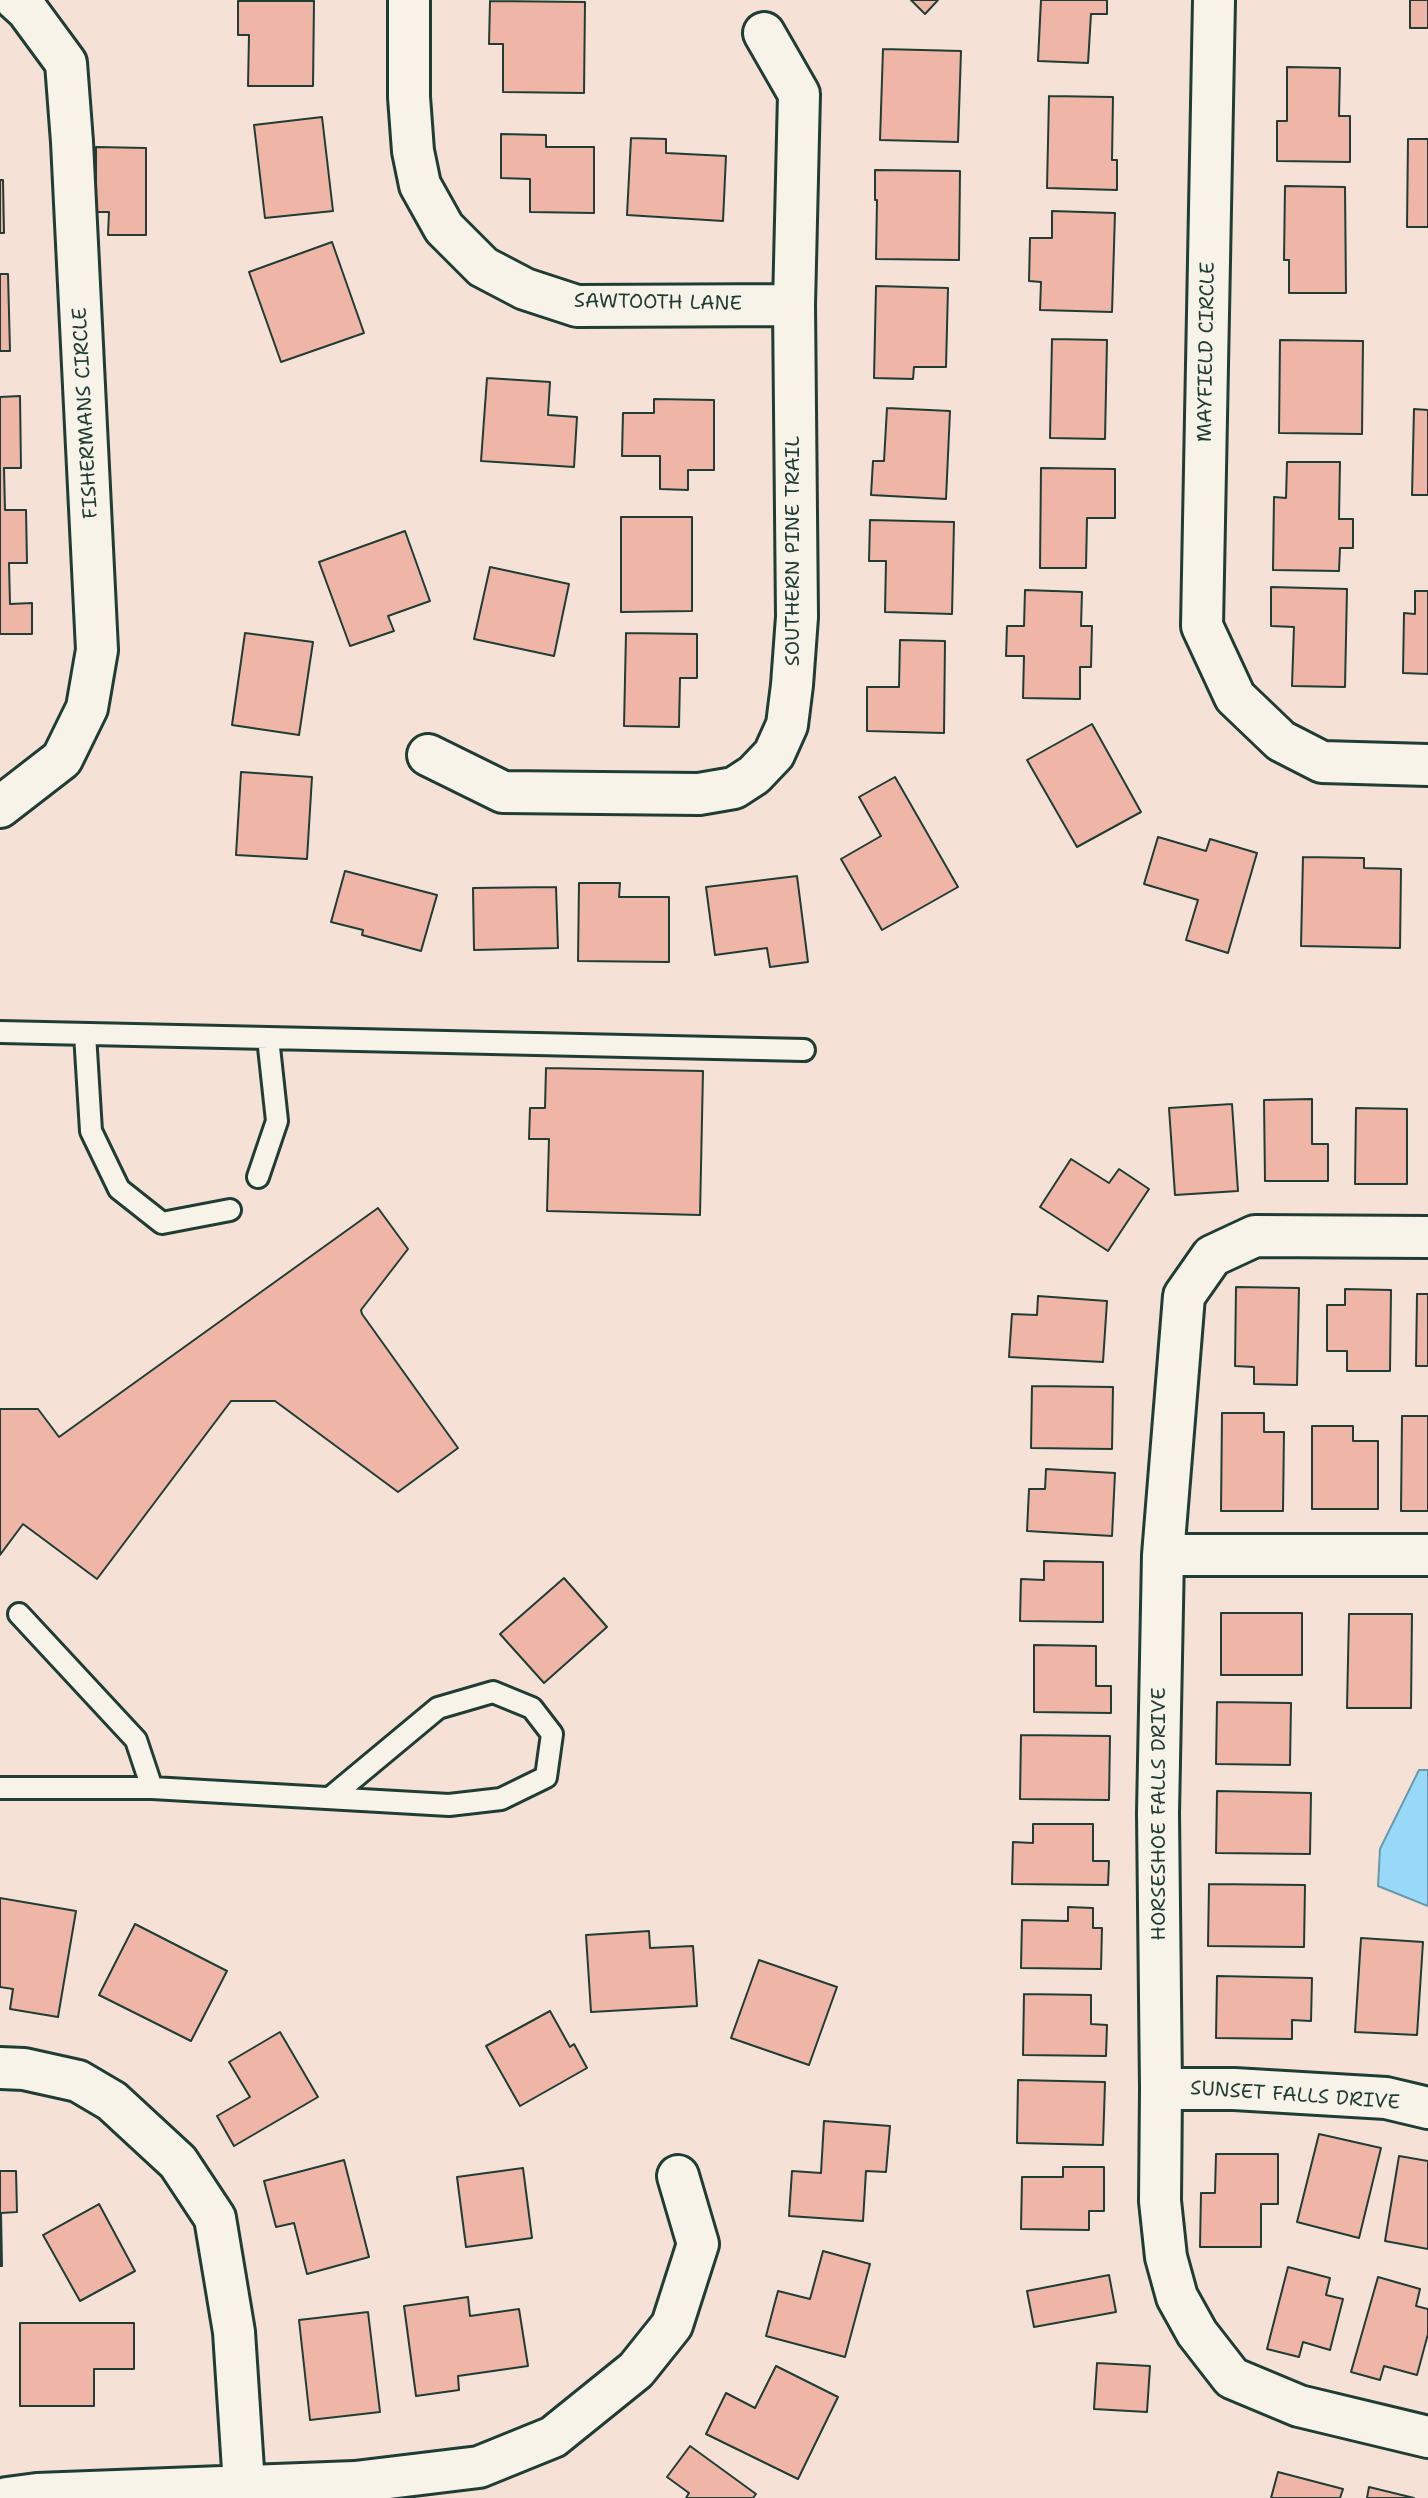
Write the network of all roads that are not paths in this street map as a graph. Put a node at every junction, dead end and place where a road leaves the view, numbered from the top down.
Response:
1 (16, 0) edge
2 (409, 0) edge
3 (1214, 0) edge
4 (764, 33) dead end
5 (794, 305) junction
6 (428, 755) dead end
7 (1428, 765) edge
8 (0, 807) edge
9 (0, 1032) edge
10 (85, 1034) junction
11 (268, 1038) junction
12 (804, 1050) dead end
13 (258, 1177) dead end
14 (230, 1210) dead end
15 (1428, 1237) edge
16 (1163, 1555) junction
17 (1428, 1555) edge
18 (19, 1614) dead end
19 (0, 1788) edge
20 (152, 1788) junction
21 (331, 1797) junction
22 (0, 2068) edge
23 (1161, 2089) junction
24 (1428, 2108) edge
25 (678, 2176) dead end
26 (1428, 2437) edge
27 (244, 2485) junction
28 (27, 2497) edge

1 - 8 street, FISHERMANS CIRCLE
2 - 5 street, SAWTOOTH LANE
3 - 7 street, MAYFIELD CIRCLE
4 - 5 street, SOUTHERN PINE TRAIL
5 - 6 street, SOUTHERN PINE TRAIL
9 - 10 lane
10 - 11 lane
10 - 14 lane
11 - 12 lane
11 - 13 lane
15 - 16 street, HORSESHOE FALLS DRIVE
16 - 17 street
16 - 23 street, HORSESHOE FALLS DRIVE
18 - 20 lane
19 - 20 lane
20 - 21 lane
21 - 21 lane
22 - 27 street
23 - 24 street, SUNSET FALLS DRIVE
23 - 26 street, HORSESHOE FALLS DRIVE
25 - 27 street
27 - 28 street

